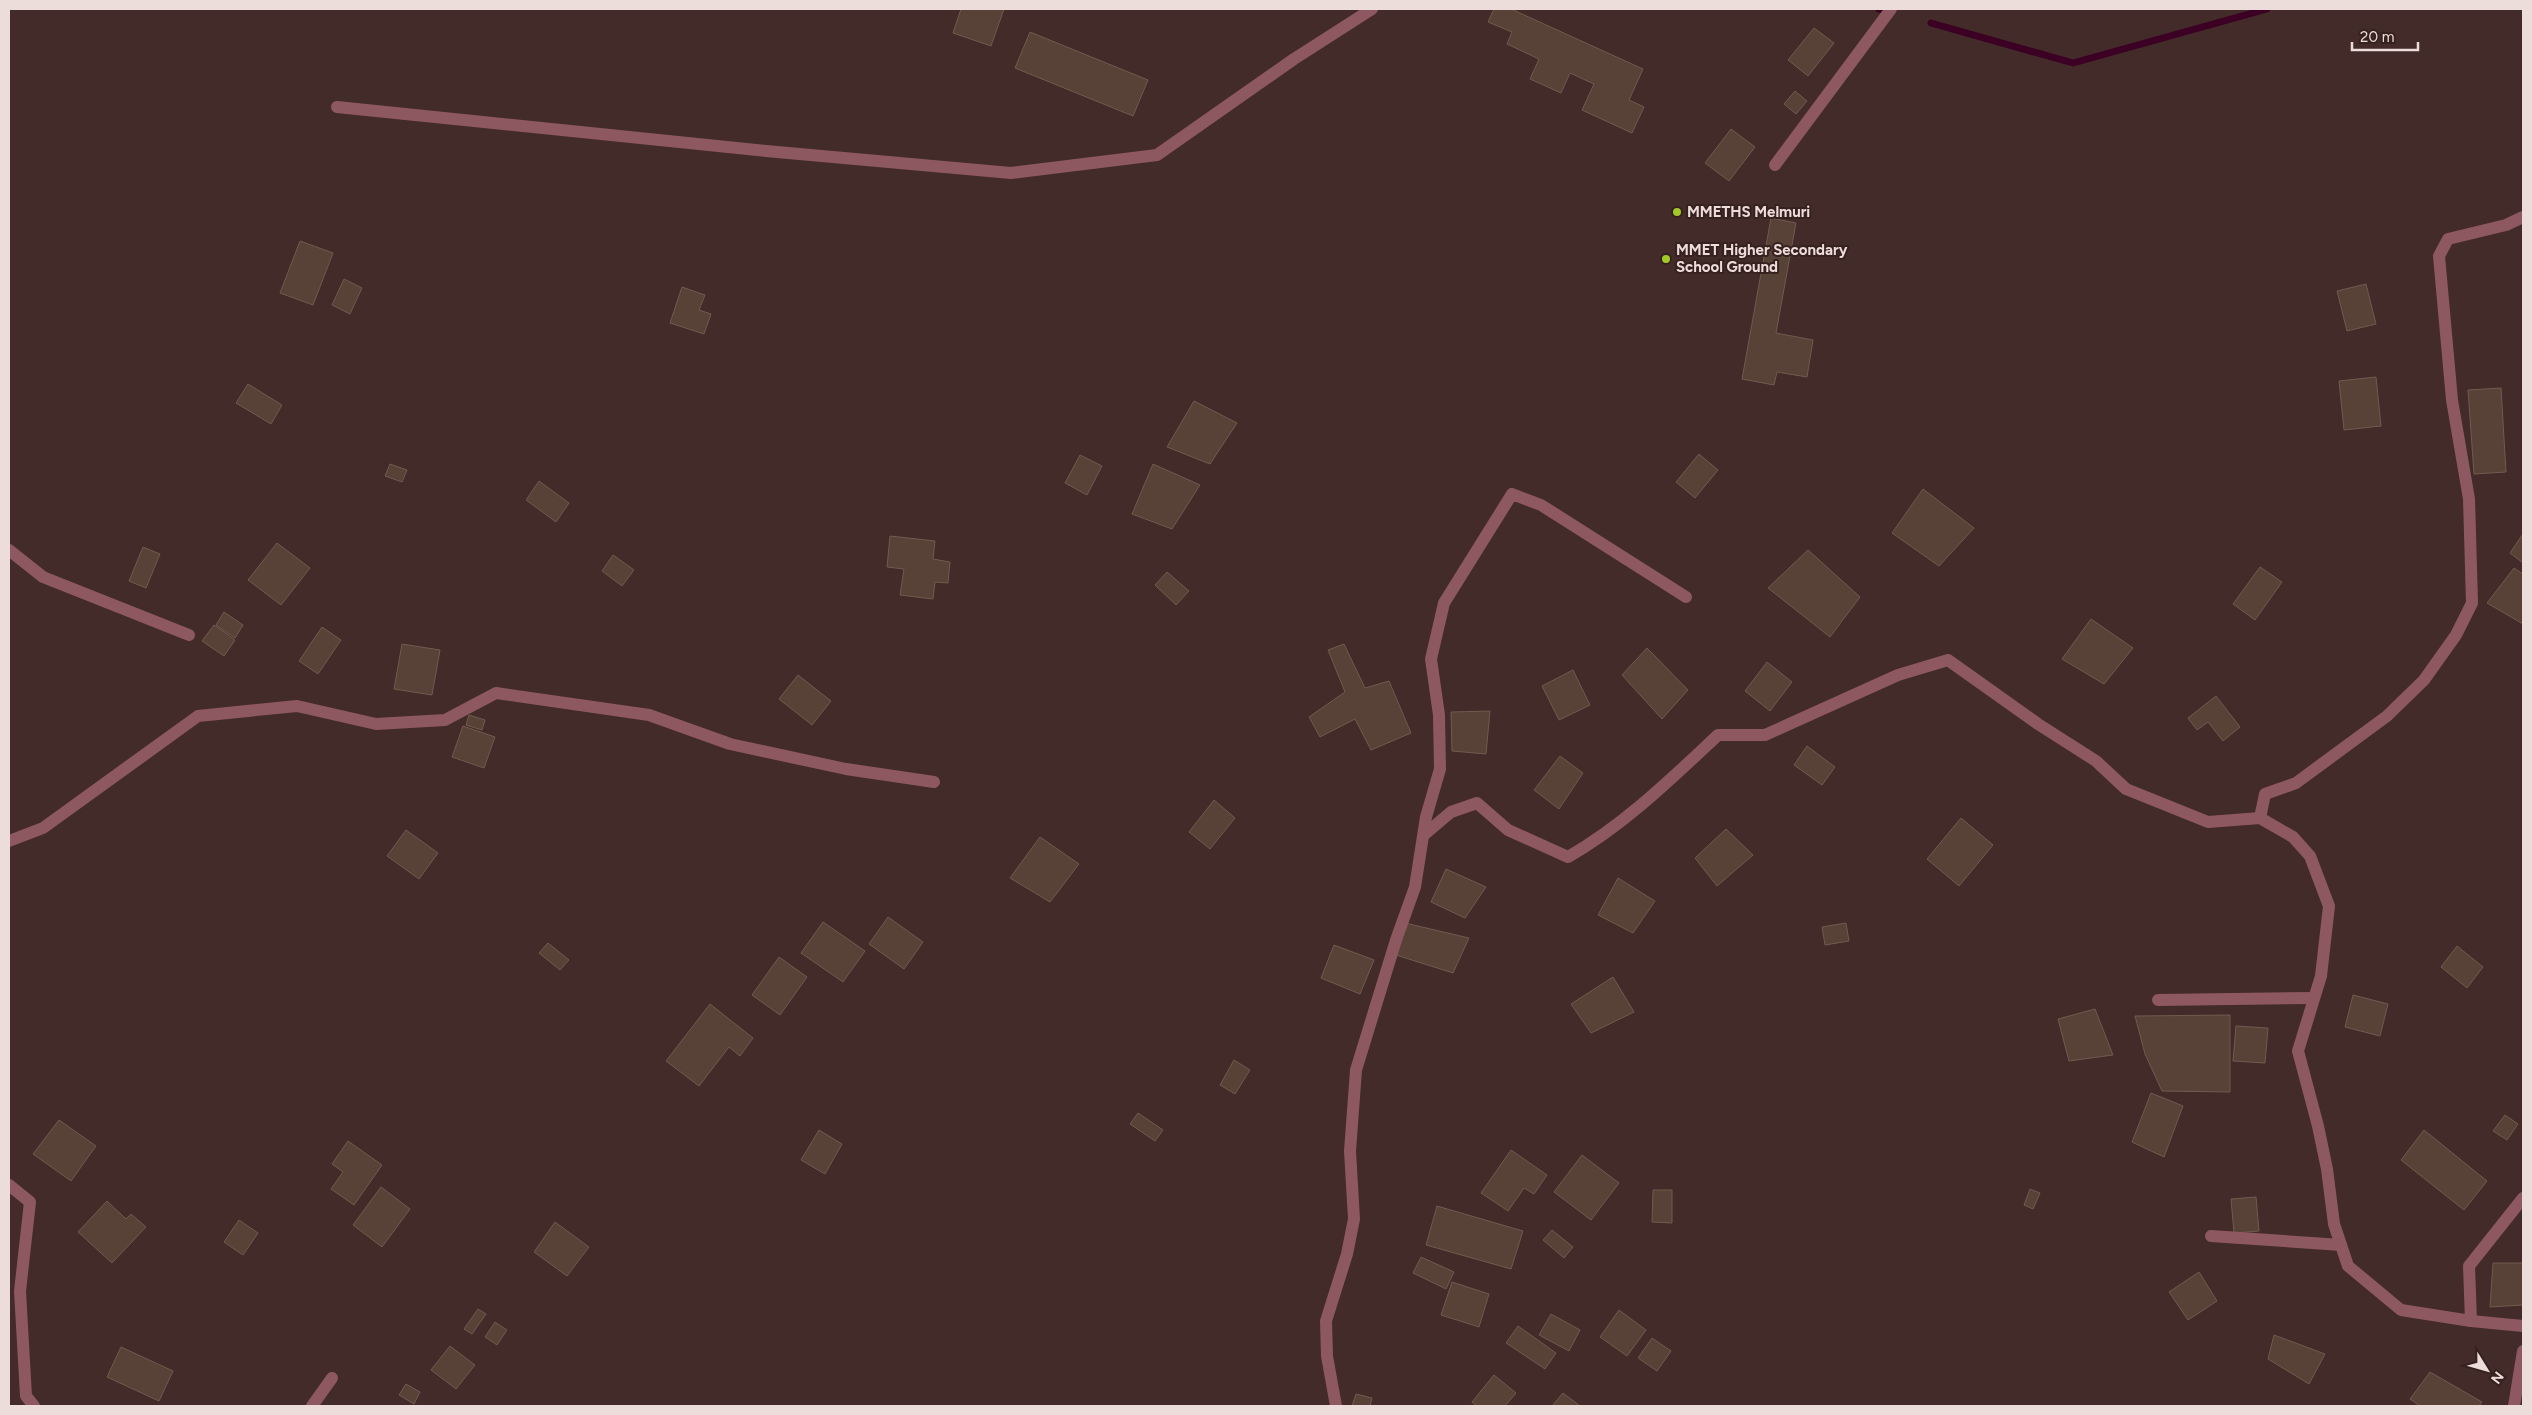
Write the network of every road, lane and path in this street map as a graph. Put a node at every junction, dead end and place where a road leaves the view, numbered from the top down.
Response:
1 (1372, 9) edge
2 (1891, 9) edge
3 (337, 107) dead end
4 (1775, 166) dead end
5 (2523, 217) edge
6 (9, 550) edge
7 (1686, 596) dead end
8 (189, 635) dead end
9 (934, 782) dead end
10 (2260, 818) junction
11 (1425, 834) junction
12 (9, 841) edge
13 (2314, 998) junction
14 (2158, 1000) dead end
15 (9, 1185) edge
16 (2523, 1198) edge
17 (2211, 1236) dead end
18 (2341, 1245) junction
19 (2471, 1321) junction
20 (2523, 1326) edge
21 (2523, 1350) edge
22 (332, 1378) dead end
23 (34, 1406) edge
24 (312, 1406) edge
25 (1336, 1406) edge
26 (2514, 1406) edge

1 - 3 street
2 - 4 street
5 - 10 street
6 - 8 street
7 - 11 street
9 - 12 street
10 - 11 street
10 - 13 street
11 - 25 street
13 - 14 street
13 - 18 street
15 - 23 street
16 - 19 street
17 - 18 street
18 - 19 street
19 - 20 street
21 - 26 street
22 - 24 street

